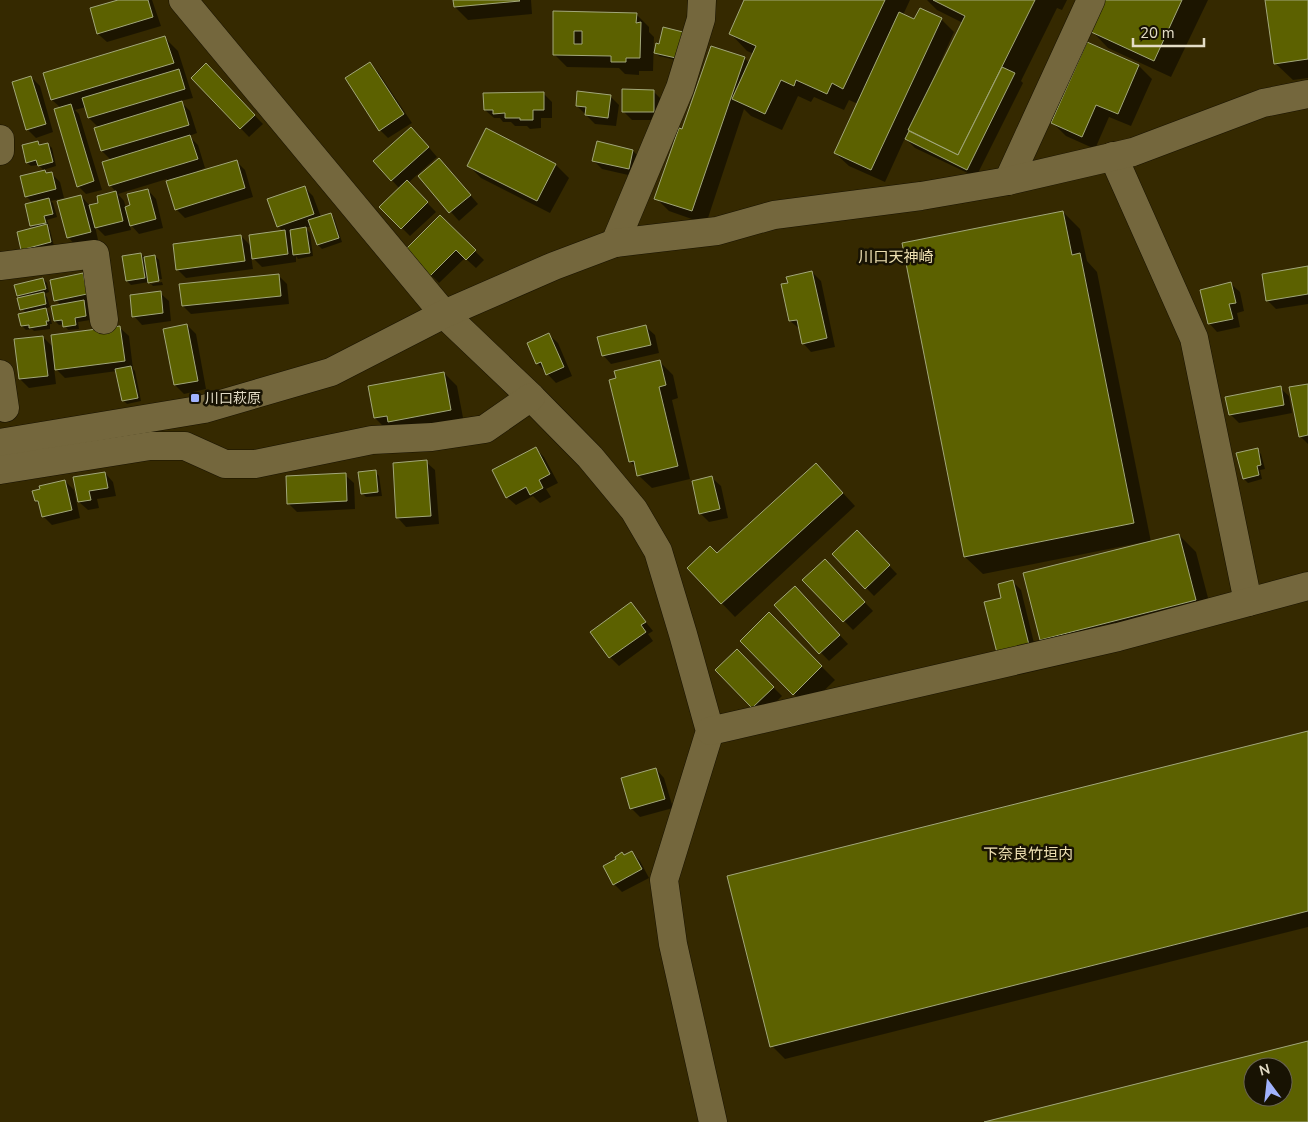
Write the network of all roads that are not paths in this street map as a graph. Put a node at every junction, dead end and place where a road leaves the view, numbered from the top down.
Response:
1 (183, 0) edge
2 (702, 0) edge
3 (1091, 0) edge
4 (1308, 94) edge
5 (0, 139) edge
6 (0, 151) edge
7 (1113, 156) junction
8 (1008, 181) junction
9 (615, 243) junction
10 (0, 266) edge
11 (444, 314) junction
12 (104, 320) dead end
13 (0, 374) edge
14 (532, 397) junction
15 (5, 408) dead end
16 (0, 443) edge
17 (0, 470) edge
18 (1308, 586) edge
19 (1248, 602) junction
20 (710, 731) junction
21 (713, 1122) edge

1 - 11 street
2 - 9 street
3 - 8 street
4 - 7 street
5 - 6 street
7 - 8 street
7 - 19 street
8 - 9 street
9 - 11 street
10 - 12 street
11 - 14 street
11 - 16 street
13 - 15 street
14 - 17 street
14 - 20 street
18 - 19 street
19 - 20 street
20 - 21 street

